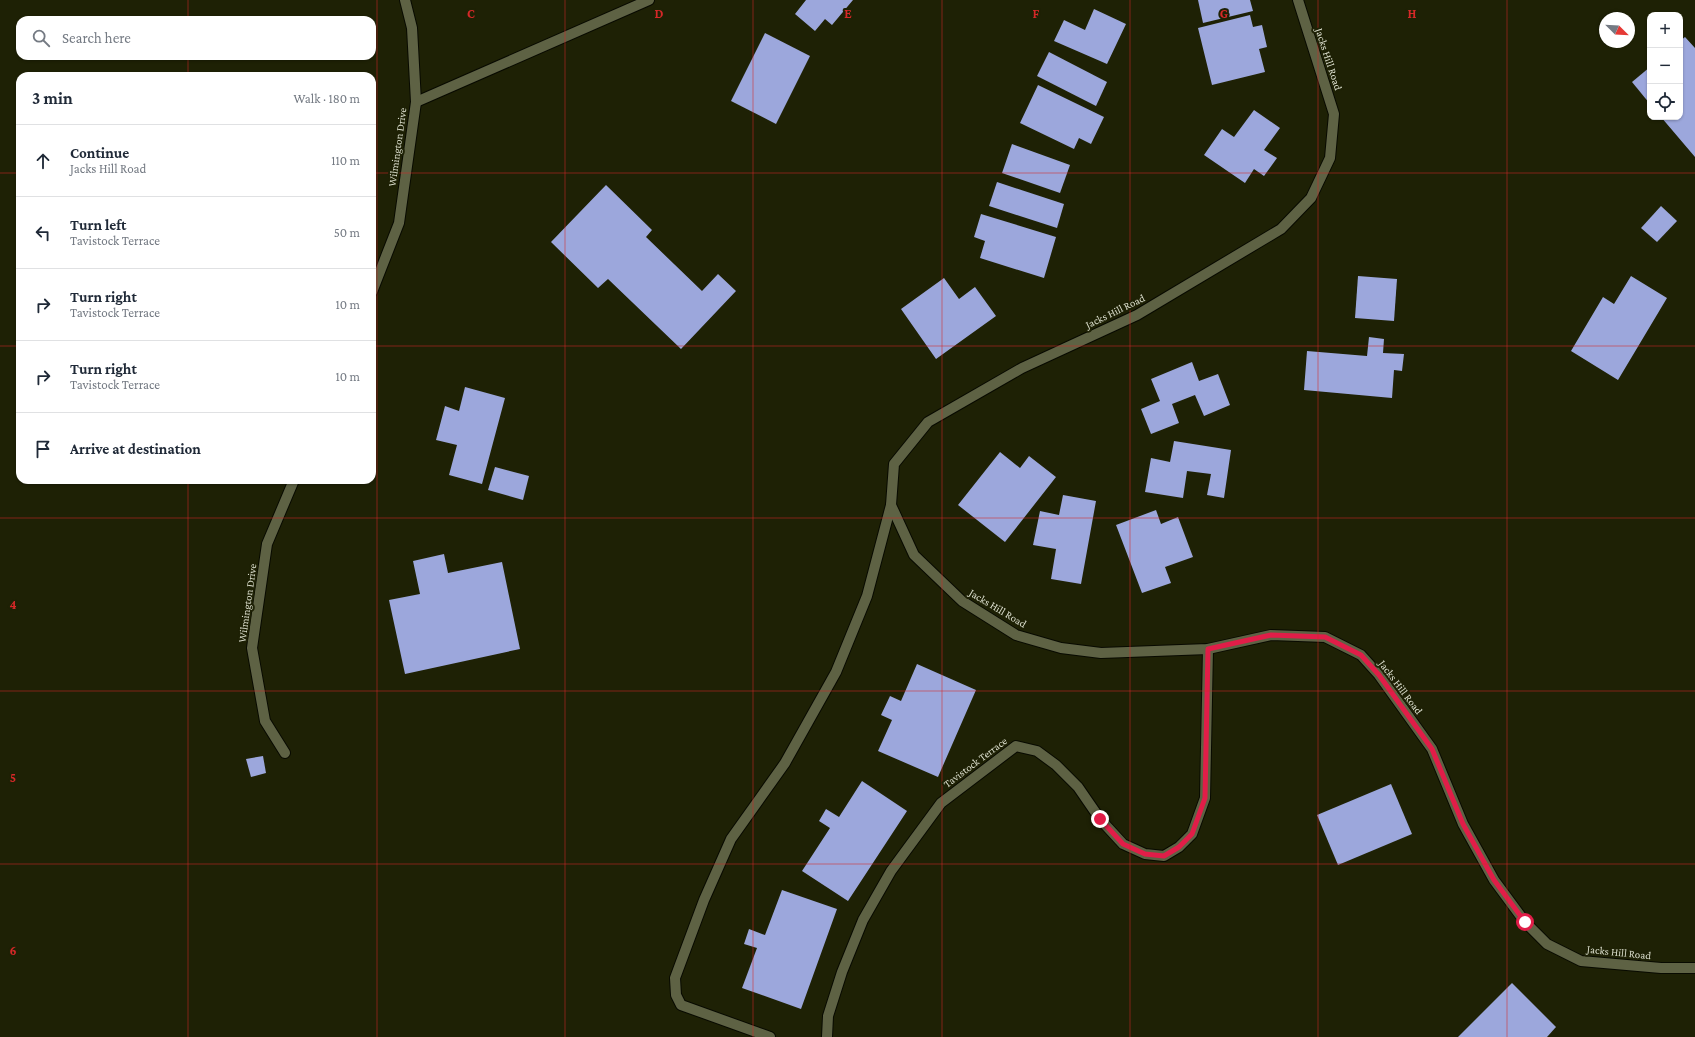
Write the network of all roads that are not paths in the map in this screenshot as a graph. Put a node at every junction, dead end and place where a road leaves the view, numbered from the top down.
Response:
1 (405, 0) edge
2 (649, 0) edge
3 (1298, 0) edge
4 (416, 102) junction
5 (376, 282) edge
6 (292, 484) edge
7 (891, 505) junction
8 (1208, 649) junction
9 (285, 753) dead end
10 (1695, 968) edge
11 (770, 1037) edge
12 (826, 1037) edge

1 - 4 street, Wilmington Drive
2 - 4 street
3 - 7 street, Jacks Hill Road
4 - 5 street, Wilmington Drive
6 - 9 street, Wilmington Drive
7 - 8 street, Jacks Hill Road
7 - 11 street
8 - 10 street, Jacks Hill Road
8 - 12 street, Tavistock Terrace

